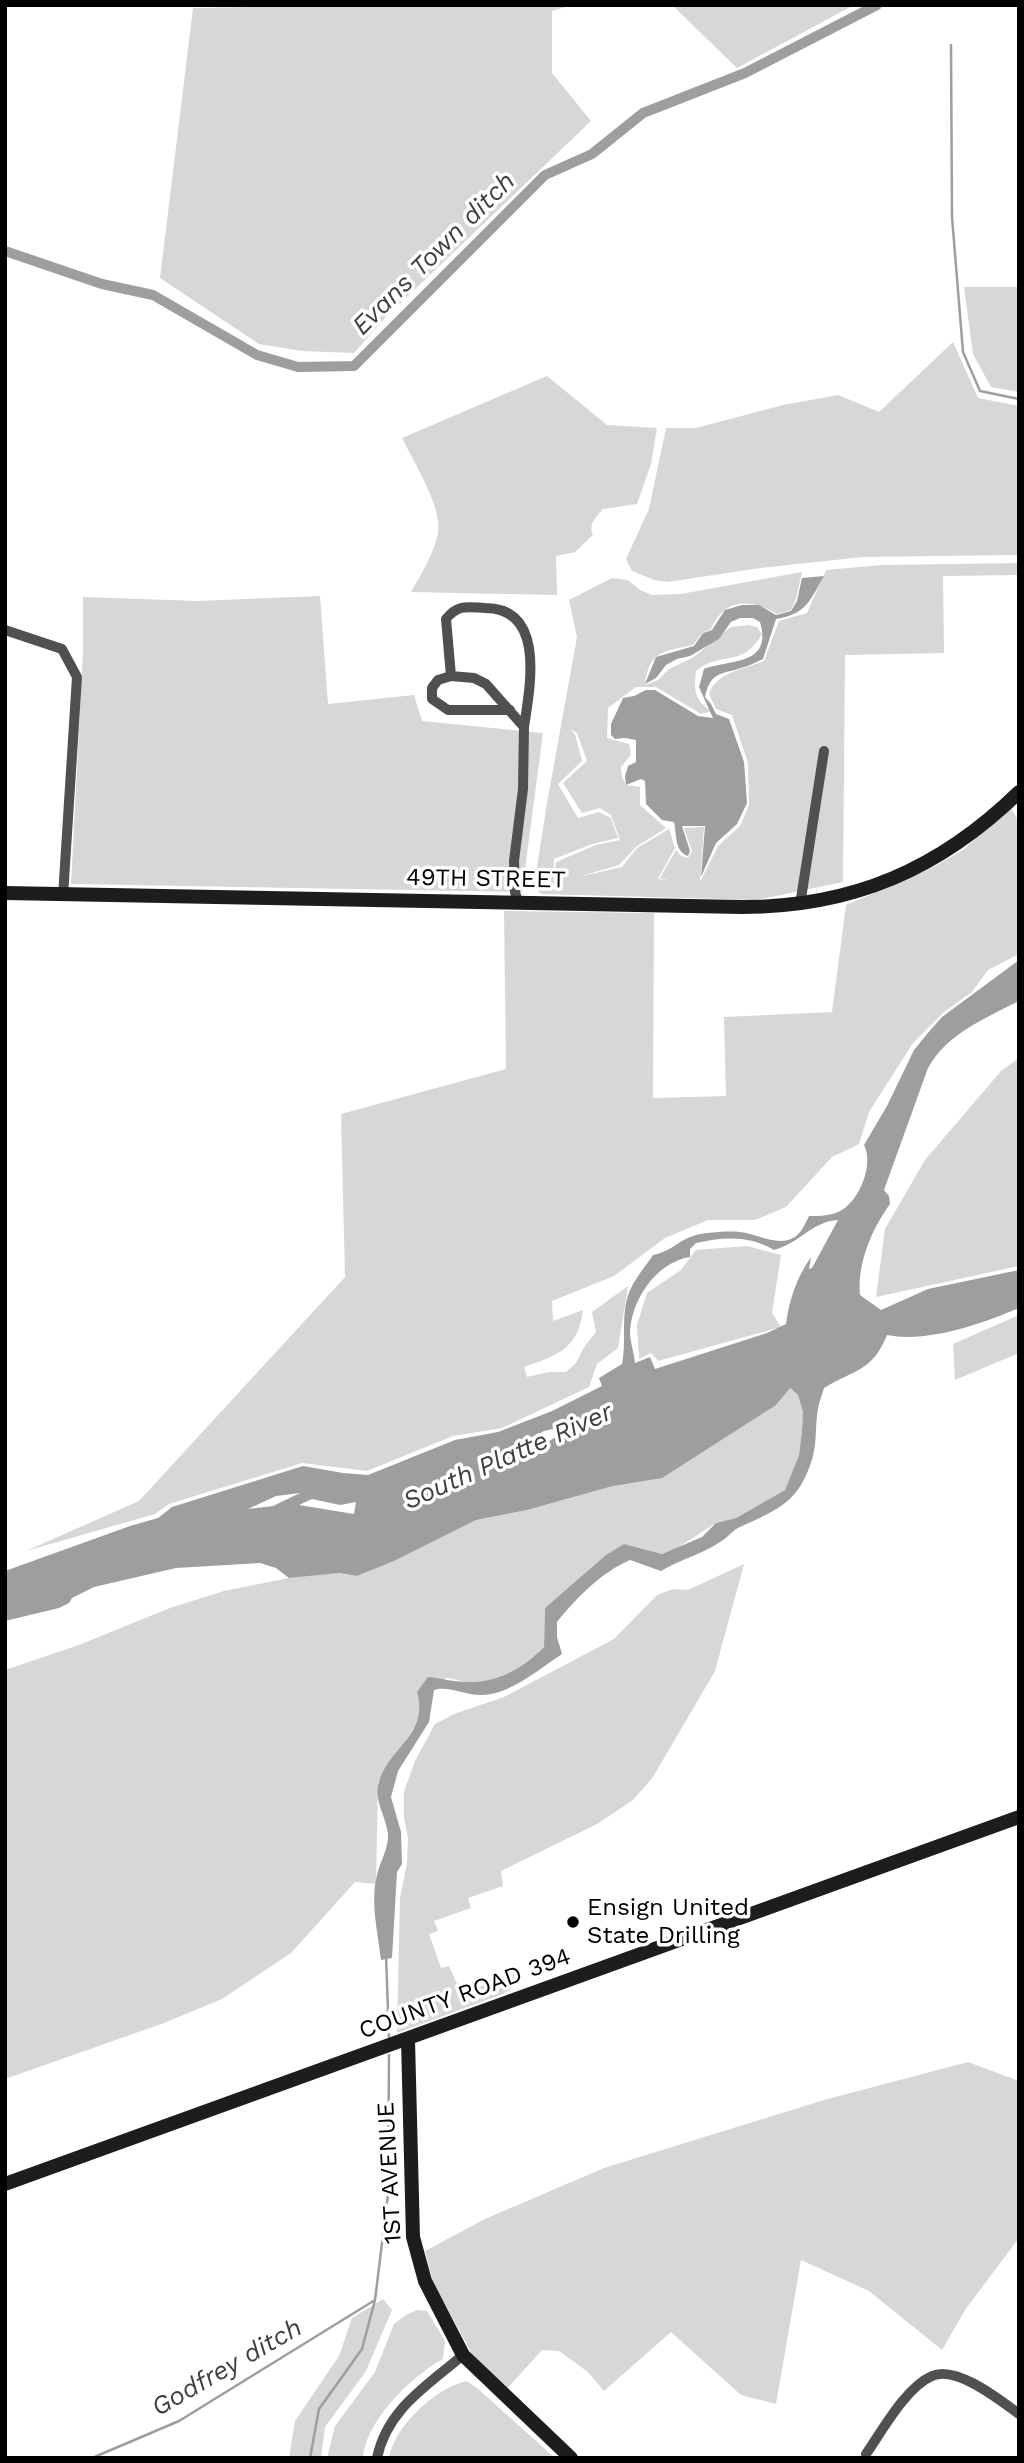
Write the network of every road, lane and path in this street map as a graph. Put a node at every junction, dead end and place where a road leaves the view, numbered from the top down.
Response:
1 (5, 630) edge
2 (451, 676) junction
3 (510, 710) junction
4 (524, 727) junction
5 (824, 751) dead end
6 (1019, 792) edge
7 (5, 893) edge
8 (63, 896) junction
9 (518, 902) junction
10 (800, 905) junction
11 (1019, 1817) edge
12 (408, 2040) junction
13 (5, 2184) edge
14 (463, 2355) junction
15 (1019, 2414) edge
16 (866, 2454) dead end
17 (376, 2458) edge
18 (571, 2458) edge

1 - 8 street
2 - 3 street
2 - 3 street
2 - 4 street
3 - 4 street
4 - 9 street
5 - 10 street
6 - 10 street, 49TH STREET
7 - 8 street, 49TH STREET
8 - 9 street, 49TH STREET
9 - 10 street, 49TH STREET
11 - 12 street, COUNTY ROAD 394
12 - 13 street, COUNTY ROAD 394
12 - 14 street, 1ST AVENUE
14 - 17 street
14 - 18 street, 1ST AVENUE
15 - 16 street

